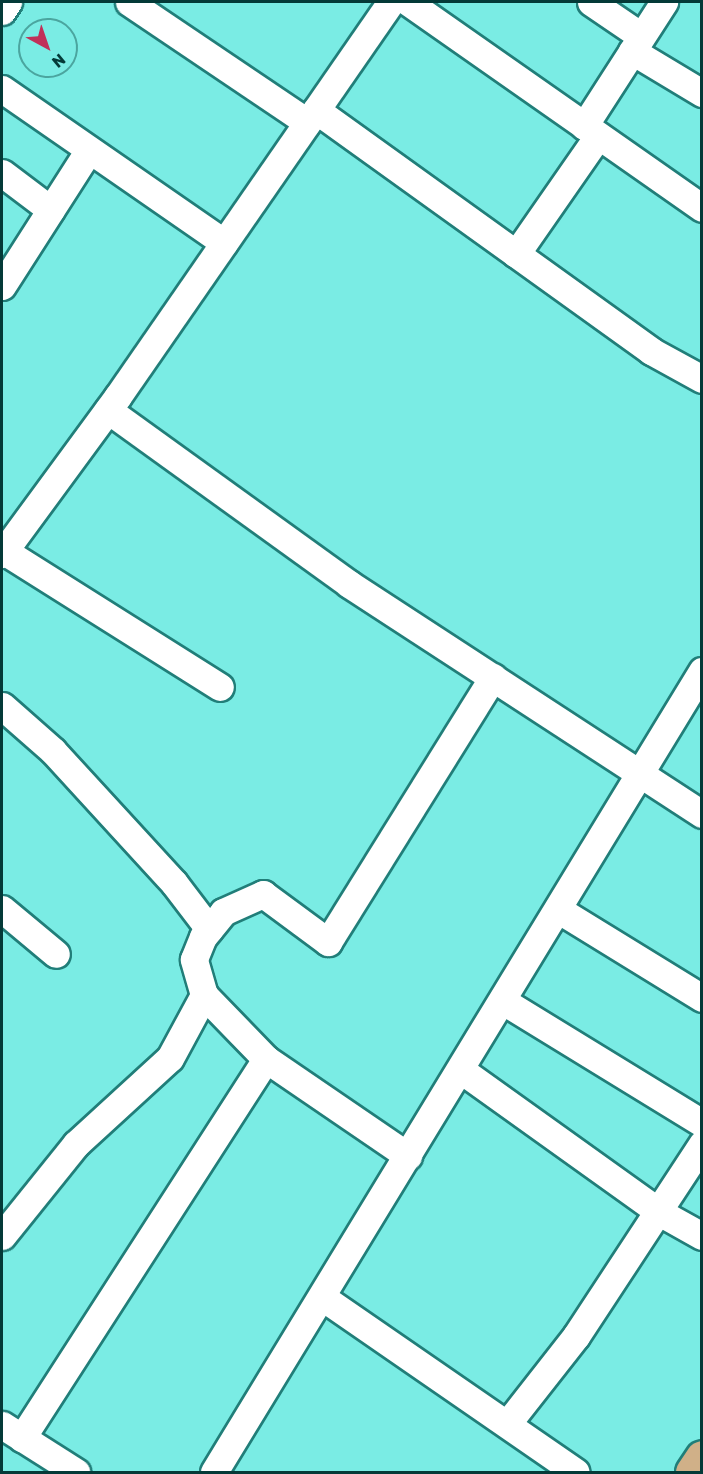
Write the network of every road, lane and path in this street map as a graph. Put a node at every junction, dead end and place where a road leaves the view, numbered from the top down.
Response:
1 (8, 2) edge
2 (129, 2) edge
3 (391, 2) edge
4 (408, 2) edge
5 (591, 2) edge
6 (664, 2) edge
7 (2, 11) edge
8 (637, 44) junction
9 (2, 89) edge
10 (702, 93) edge
11 (312, 116) junction
12 (591, 131) junction
13 (89, 150) junction
14 (2, 173) edge
15 (702, 208) edge
16 (51, 210) junction
17 (224, 243) junction
18 (516, 254) junction
19 (2, 286) edge
20 (702, 379) edge
21 (108, 410) junction
22 (3, 553) edge
23 (702, 671) edge
24 (493, 677) junction
25 (220, 687) dead end
26 (2, 706) edge
27 (642, 774) junction
28 (702, 814) edge
29 (2, 909) edge
30 (559, 910) junction
31 (209, 929) junction
32 (56, 954) dead end
33 (204, 995) junction
34 (702, 998) edge
35 (503, 1001) junction
36 (266, 1059) junction
37 (461, 1070) junction
38 (702, 1123) edge
39 (702, 1144) edge
40 (408, 1156) junction
41 (659, 1212) junction
42 (7, 1218) edge
43 (702, 1236) edge
44 (322, 1297) junction
45 (507, 1424) junction
46 (12, 1432) edge
47 (702, 1457) edge
48 (76, 1473) edge
49 (214, 1473) edge
50 (576, 1473) edge
51 (692, 1473) edge

1 - 7 street
2 - 11 street
3 - 11 street
4 - 12 street
5 - 8 street
6 - 8 street
8 - 10 street
8 - 12 street
9 - 13 street
11 - 17 street
11 - 18 street
12 - 15 street
12 - 18 street
13 - 16 street
13 - 17 street
14 - 16 street
16 - 19 street
17 - 21 street
18 - 20 street
21 - 22 street
21 - 24 street
22 - 25 street
23 - 27 street
24 - 27 street
24 - 31 street
26 - 31 street
27 - 28 street
27 - 30 street
29 - 32 street
30 - 34 street
30 - 35 street
31 - 33 street
33 - 36 street
33 - 42 street
35 - 37 street
35 - 38 street
36 - 40 street
36 - 46 street
37 - 40 street
37 - 41 street
39 - 41 street
40 - 44 street
41 - 43 street
41 - 45 street
44 - 45 street
44 - 49 street
45 - 50 street
46 - 48 street
47 - 51 main road

